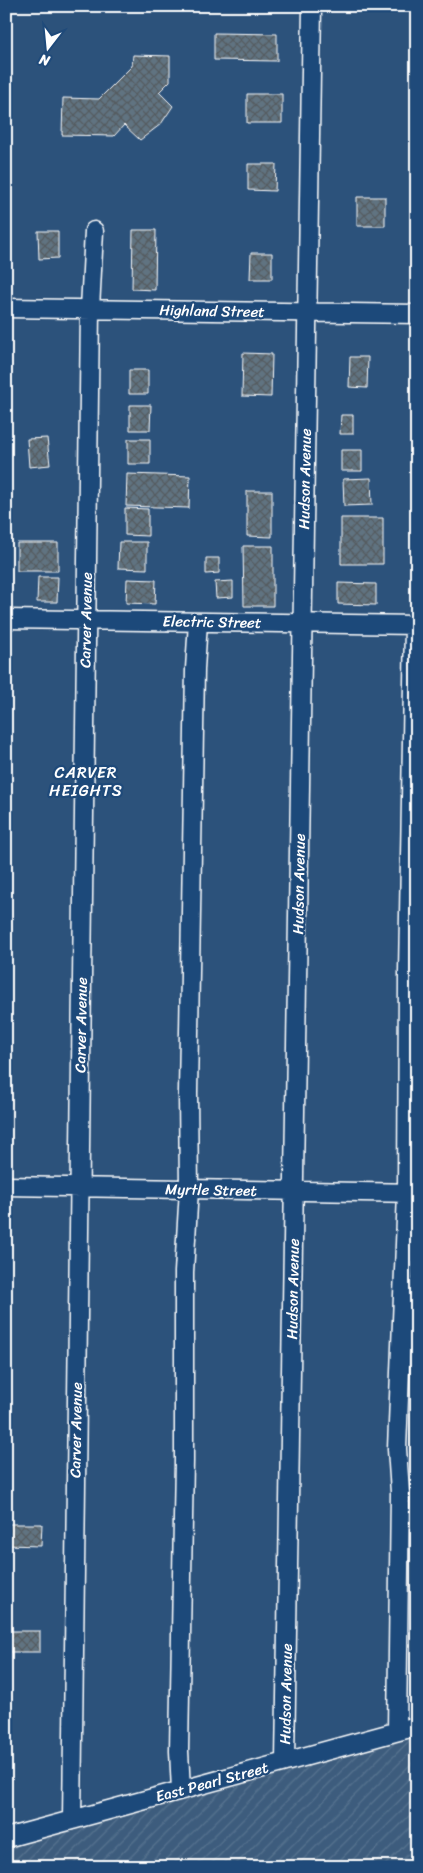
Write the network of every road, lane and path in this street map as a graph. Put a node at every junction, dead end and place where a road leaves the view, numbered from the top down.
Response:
1 (312, 6) edge
2 (94, 231) dead end
3 (6, 308) edge
4 (90, 309) junction
5 (308, 312) junction
6 (417, 314) edge
7 (6, 619) edge
8 (86, 620) junction
9 (198, 622) junction
10 (303, 623) junction
11 (415, 625) edge
12 (6, 1186) edge
13 (79, 1187) junction
14 (188, 1189) junction
15 (294, 1191) junction
16 (412, 1193) edge
17 (417, 1726) edge
18 (397, 1731) junction
19 (285, 1762) junction
20 (181, 1790) junction
21 (72, 1820) junction
22 (6, 1838) edge

1 - 5 street, Hudson Avenue
2 - 4 street, Carver Avenue
3 - 4 street, Highland Street
4 - 5 street, Highland Street
4 - 8 street, Carver Avenue
5 - 6 street, Highland Street
5 - 10 street, Hudson Avenue
7 - 8 street, Electric Street
8 - 9 street, Electric Street
8 - 13 street, Carver Avenue
9 - 10 street, Electric Street
9 - 14 street
10 - 11 street, Electric Street
10 - 15 street, Hudson Avenue
11 - 16 street
12 - 13 street, Myrtle Street
13 - 14 street, Myrtle Street
13 - 21 street, Carver Avenue
14 - 15 street, Myrtle Street
14 - 20 street
15 - 16 street, Myrtle Street
15 - 19 street, Hudson Avenue
16 - 18 street
17 - 18 street, East Pearl Street
18 - 19 street, East Pearl Street
19 - 20 street, East Pearl Street
20 - 21 street, East Pearl Street
21 - 22 street, East Pearl Street

